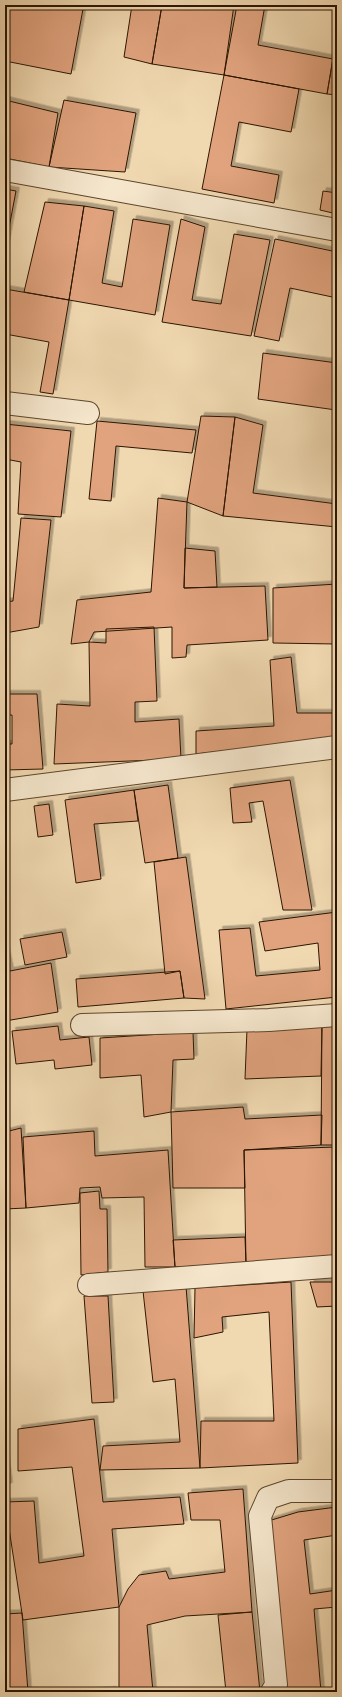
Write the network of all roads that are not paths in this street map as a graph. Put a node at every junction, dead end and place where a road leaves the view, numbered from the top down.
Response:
1 (5, 170) edge
2 (337, 230) edge
3 (5, 403) edge
4 (88, 413) dead end
5 (337, 747) edge
6 (5, 790) edge
7 (337, 1015) edge
8 (82, 1025) dead end
9 (337, 1266) edge
10 (89, 1285) dead end
11 (337, 1491) edge
12 (272, 1692) edge

1 - 2 street
3 - 4 street
5 - 6 street
7 - 8 street
9 - 10 street
11 - 12 street

